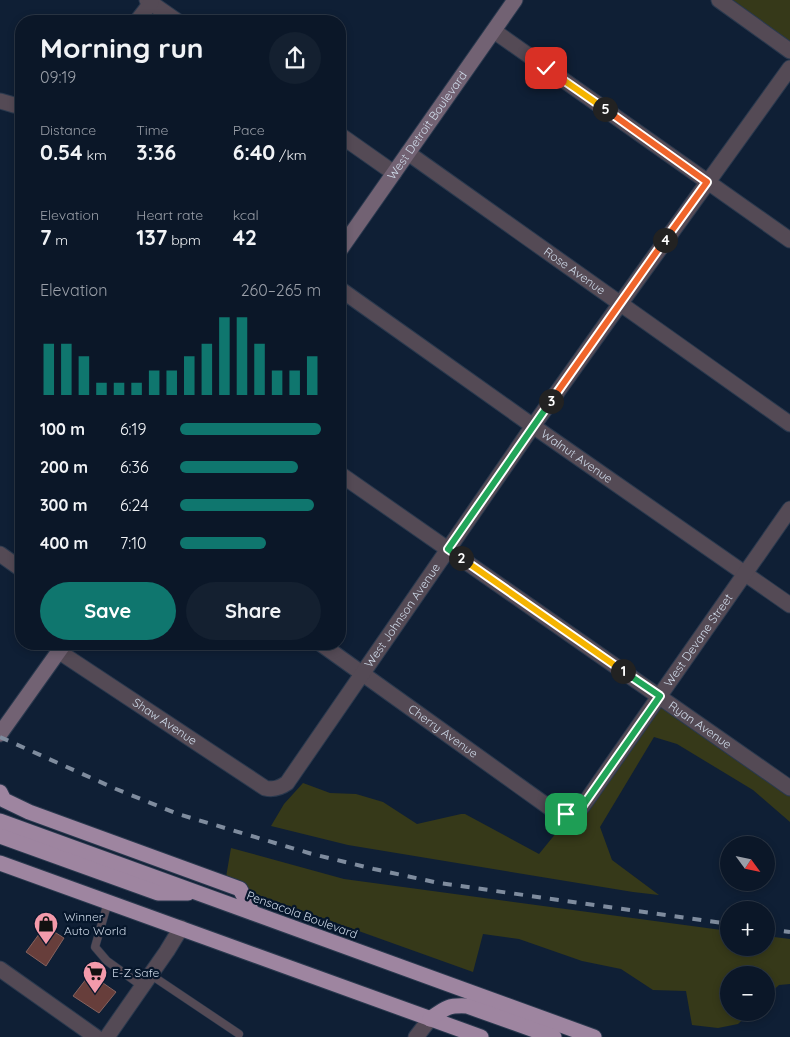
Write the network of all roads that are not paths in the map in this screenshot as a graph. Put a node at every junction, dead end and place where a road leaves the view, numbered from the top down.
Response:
1 (515, 0) edge
2 (719, 0) edge
3 (149, 1) edge
4 (141, 15) edge
5 (169, 15) edge
6 (494, 31) junction
7 (790, 51) edge
8 (790, 68) edge
9 (0, 101) edge
10 (15, 105) edge
11 (346, 139) edge
12 (408, 153) junction
13 (394, 173) junction
14 (707, 182) junction
15 (790, 240) edge
16 (346, 241) edge
17 (346, 293) edge
18 (620, 304) junction
19 (790, 424) edge
20 (533, 426) junction
21 (346, 478) edge
22 (790, 509) edge
23 (448, 549) junction
24 (0, 554) edge
25 (15, 565) edge
26 (745, 574) junction
27 (790, 606) edge
28 (60, 650) edge
29 (64, 650) edge
30 (329, 650) edge
31 (362, 673) junction
32 (660, 696) junction
33 (0, 734) edge
34 (790, 788) edge
35 (272, 790) joint
36 (0, 792) edge
37 (566, 814) joint
38 (0, 821) edge
39 (0, 836) edge
40 (0, 863) edge
41 (199, 893) junction
42 (108, 902) junction
43 (252, 912) junction
44 (181, 928) junction
45 (0, 969) edge
46 (147, 981) junction
47 (430, 1019) junction
48 (239, 1034) dead end
49 (96, 1037) edge
50 (107, 1037) edge
51 (416, 1037) edge
52 (480, 1037) edge
53 (554, 1037) edge
54 (594, 1037) edge

1 - 6 street, West Detroit Boulevard
2 - 7 street
3 - 4 street
3 - 5 street
6 - 12 street, West Detroit Boulevard
6 - 14 street
8 - 14 street, West Johnson Avenue
9 - 10 street
11 - 13 street
12 - 13 street, West Detroit Boulevard
12 - 18 street, Rose Avenue
13 - 16 street, West Detroit Boulevard
14 - 15 street
14 - 18 street, West Johnson Avenue
17 - 20 street, Walnut Avenue
18 - 19 street, Rose Avenue
18 - 20 street, West Johnson Avenue
20 - 23 street, West Johnson Avenue
20 - 26 street, Walnut Avenue
21 - 23 street, Ryan Avenue
22 - 26 street, West Devane Street
23 - 31 street, West Johnson Avenue
23 - 32 street, Ryan Avenue
24 - 25 street
26 - 27 street, Walnut Avenue
26 - 32 street, West Devane Street
28 - 33 street
29 - 35 street, Shaw Avenue
30 - 31 street, Cherry Avenue
31 - 35 street, West Johnson Avenue
31 - 37 street, Cherry Avenue
32 - 34 street, Ryan Avenue
32 - 37 street, West Devane Street
36 - 43 highway
38 - 41 highway, Pensacola Boulevard
39 - 41 highway
40 - 42 highway
41 - 43 highway, Pensacola Boulevard
42 - 44 highway
42 - 46 lane
43 - 54 highway, Pensacola Boulevard
44 - 46 street
44 - 47 highway
45 - 49 street
46 - 48 lane
46 - 50 street
47 - 51 street
47 - 52 highway
47 - 53 highway

